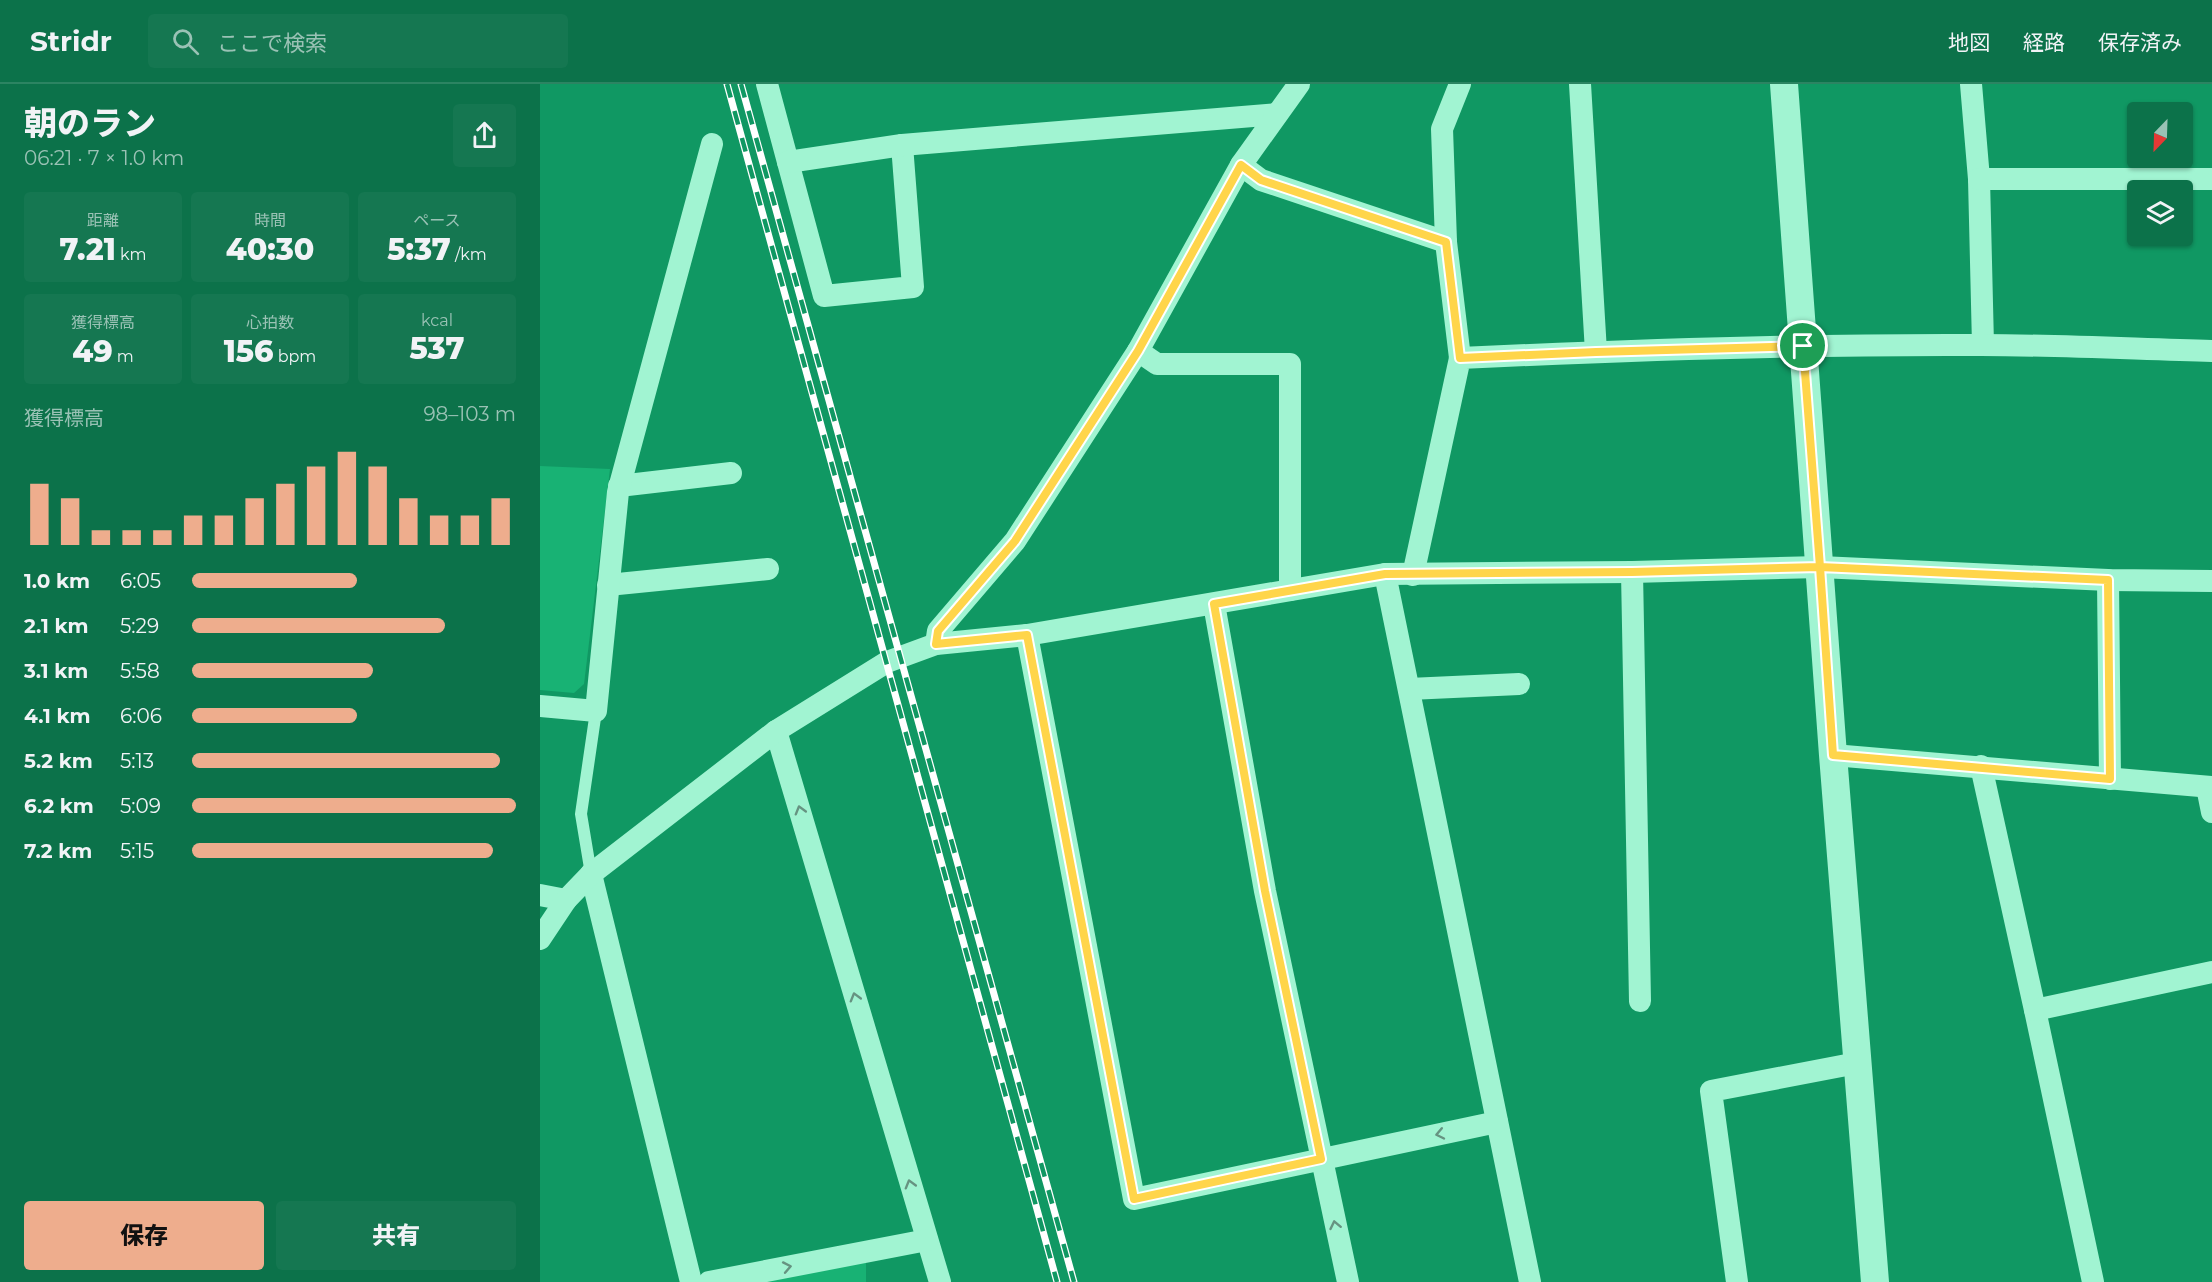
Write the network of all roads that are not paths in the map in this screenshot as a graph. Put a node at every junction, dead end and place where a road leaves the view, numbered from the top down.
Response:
1 (767, 84) edge
2 (1299, 84) edge
3 (1460, 84) edge
4 (1580, 84) edge
5 (1784, 84) edge
6 (1971, 84) edge
7 (1277, 114) junction
8 (712, 144) dead end
9 (902, 145) junction
10 (788, 162) junction
11 (1241, 165) junction
12 (1979, 179) junction
13 (2212, 179) edge
14 (1446, 242) junction
15 (1983, 345) junction
16 (1803, 346) junction
17 (1138, 351) junction
18 (2212, 351) edge
19 (1596, 352) junction
20 (1460, 358) junction
21 (731, 473) dead end
22 (620, 486) junction
23 (1820, 567) junction
24 (768, 569) dead end
25 (1632, 572) junction
26 (1385, 574) junction
27 (1413, 575) junction
28 (2108, 580) junction
29 (2212, 581) edge
30 (609, 585) junction
31 (1290, 590) junction
32 (1214, 604) junction
33 (1027, 635) junction
34 (936, 644) junction
35 (1519, 684) dead end
36 (1409, 689) junction
37 (540, 706) edge
38 (596, 711) junction
39 (776, 731) junction
40 (1833, 755) junction
41 (1980, 766) junction
42 (2110, 779) junction
43 (2209, 787) edge
44 (2212, 812) edge
45 (591, 873) junction
46 (540, 895) edge
47 (566, 900) junction
48 (540, 939) edge
49 (2212, 972) edge
50 (1640, 1001) dead end
51 (2036, 1010) junction
52 (1857, 1063) junction
53 (1497, 1122) junction
54 (1321, 1159) junction
55 (927, 1240) junction
56 (691, 1282) edge
57 (709, 1282) edge
58 (940, 1282) edge
59 (1348, 1282) edge
60 (1530, 1282) edge
61 (1737, 1282) edge
62 (1875, 1282) edge
63 (2093, 1282) edge

1 - 10 street
2 - 7 street
3 - 14 street
4 - 19 street
5 - 16 street
6 - 12 street
7 - 9 street
7 - 11 street
8 - 22 street
9 - 10 street
9 - 10 street
11 - 14 street
11 - 17 street
12 - 13 street
12 - 15 street
14 - 20 street
15 - 16 street
15 - 18 street
16 - 19 street
16 - 23 street
17 - 31 street
17 - 34 street
19 - 20 street
20 - 27 street
21 - 22 street
22 - 30 street
23 - 25 street
23 - 28 street
23 - 40 street
24 - 30 street
25 - 27 street
25 - 50 street
26 - 27 street
26 - 31 street
26 - 36 street
28 - 29 street
28 - 42 street
30 - 38 street
31 - 32 street
32 - 33 street
32 - 54 street
33 - 34 street
33 - 54 street
34 - 39 street
35 - 36 street
36 - 53 street
37 - 38 street
38 - 45 lane
39 - 45 street
55 -> 39 street
40 - 41 street
40 - 52 street
41 - 42 street
41 - 51 street
42 - 43 street
43 - 44 street
45 - 47 street
45 - 56 street
46 - 47 street
47 - 48 street
49 - 51 street
51 - 63 street
52 - 61 street
52 - 62 street
53 -> 54 street
53 - 60 street
59 -> 54 street
57 -> 55 street
55 - 58 street

